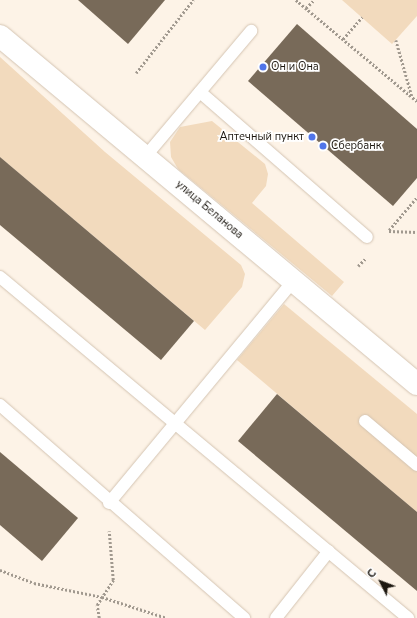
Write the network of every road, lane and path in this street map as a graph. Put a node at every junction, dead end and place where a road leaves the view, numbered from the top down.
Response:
1 (193, 0) edge
2 (296, 0) edge
3 (314, 0) edge
4 (306, 8) junction
5 (362, 17) dead end
6 (250, 31) dead end
7 (0, 36) edge
8 (343, 39) junction
9 (396, 40) dead end
10 (136, 72) dead end
11 (200, 92) junction
12 (412, 96) junction
13 (417, 101) edge
14 (145, 157) junction
15 (389, 230) dead end
16 (417, 232) edge
17 (367, 237) dead end
18 (0, 277) edge
19 (293, 281) junction
20 (417, 384) edge
21 (0, 405) edge
22 (365, 421) dead end
23 (175, 422) junction
24 (417, 465) edge
25 (110, 503) junction
26 (329, 551) junction
27 (0, 570) edge
28 (102, 597) junction
29 (99, 618) edge
30 (167, 618) edge
31 (244, 618) edge
32 (276, 618) edge
33 (408, 618) edge

1 - 10 path
2 - 4 path
3 - 4 path
4 - 8 path
5 - 8 path
6 - 11 lane
7 - 14 street, улица Беланова
8 - 12 path
9 - 12 path
11 - 14 lane
11 - 17 lane
12 - 13 path
14 - 19 street, улица Беланова
15 - 16 path
18 - 23 lane
19 - 20 street, улица Беланова
19 - 23 lane
21 - 25 lane
22 - 24 lane
23 - 25 lane
23 - 26 lane
25 - 28 path
25 - 31 lane
26 - 32 lane
26 - 33 lane
27 - 28 path
28 - 29 path
28 - 30 path

